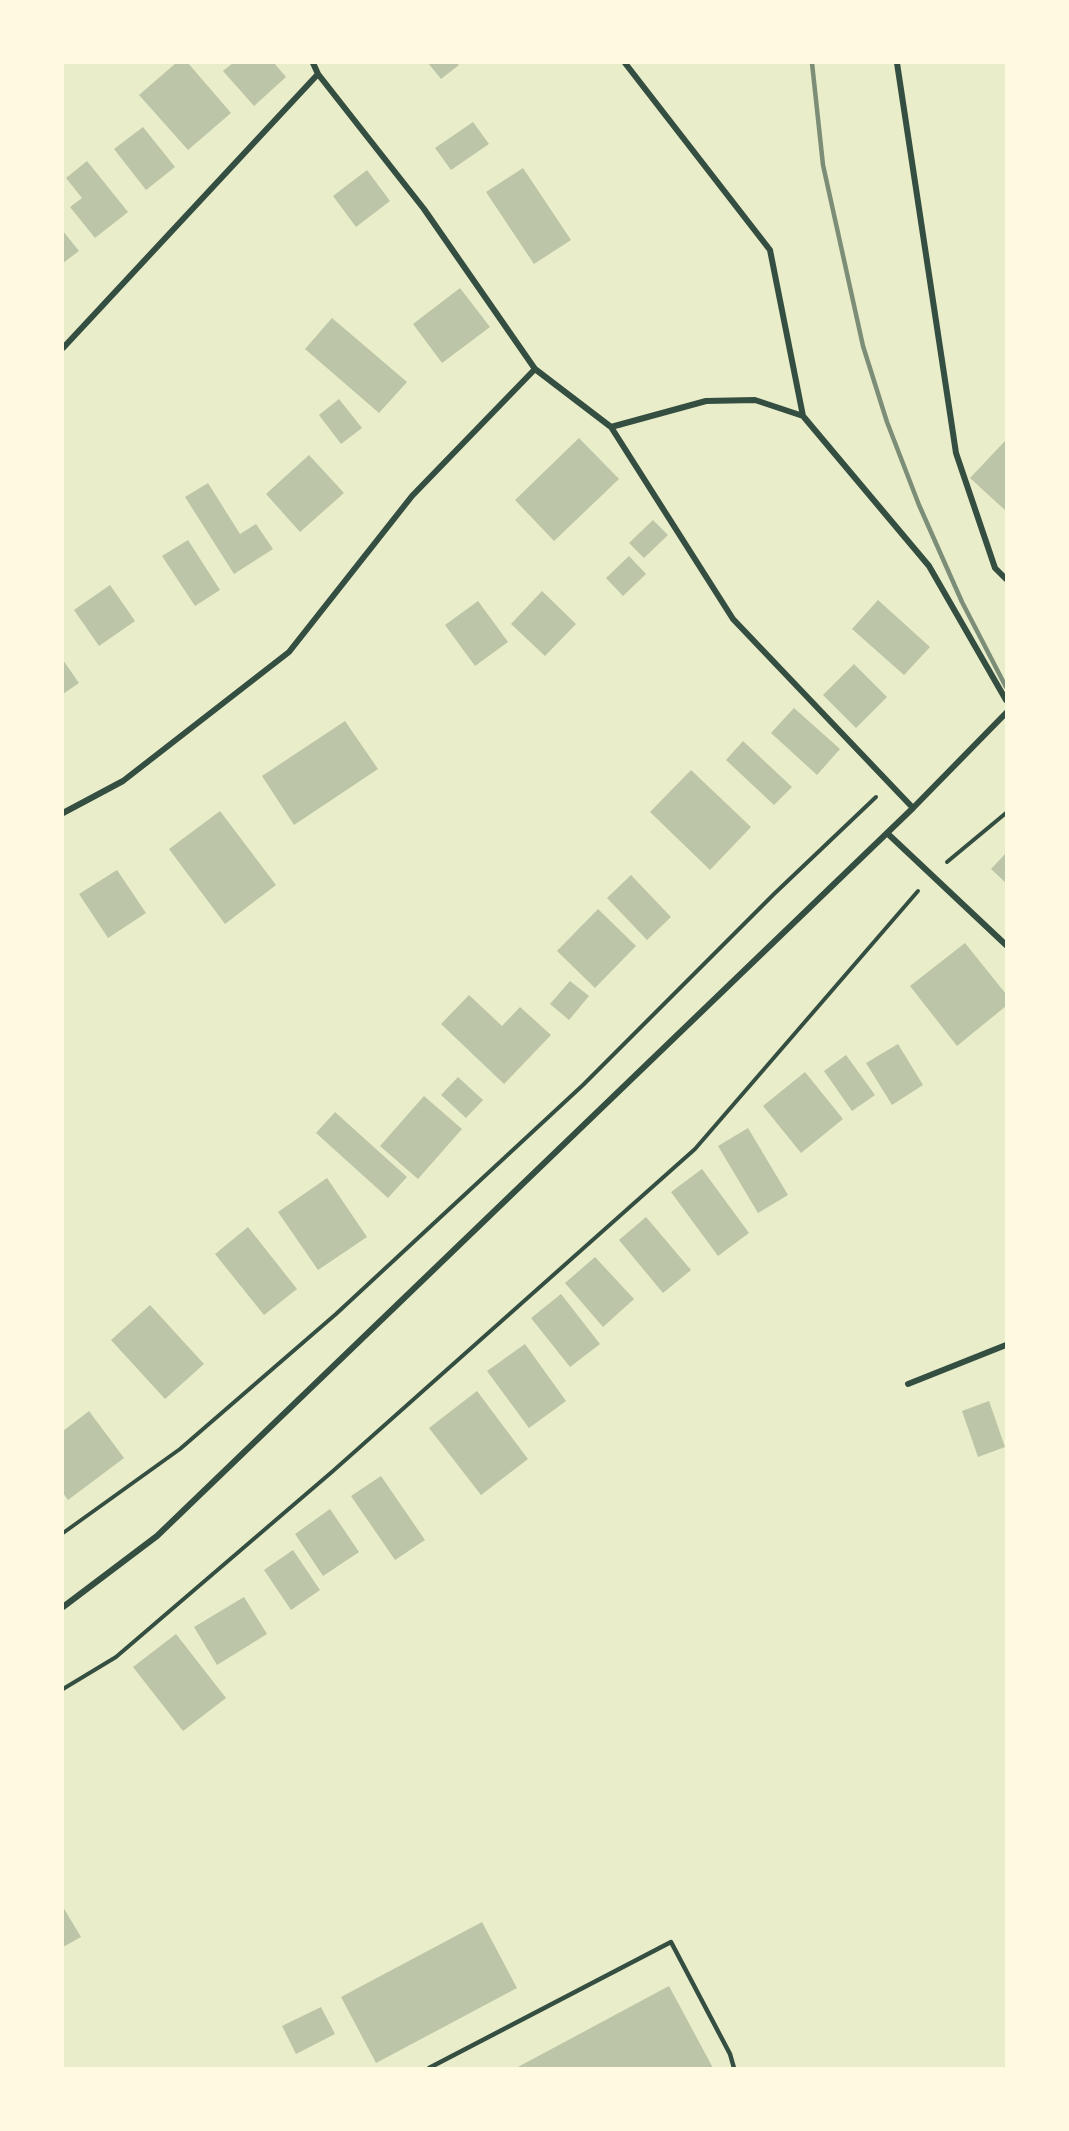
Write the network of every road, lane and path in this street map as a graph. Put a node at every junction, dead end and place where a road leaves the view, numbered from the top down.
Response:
1 (313, 63) edge
2 (625, 63) edge
3 (897, 63) edge
4 (318, 74) junction
5 (63, 348) edge
6 (535, 369) junction
7 (803, 416) junction
8 (611, 427) junction
9 (1006, 579) edge
10 (1006, 700) edge
11 (1006, 713) edge
12 (890, 784) junction
13 (913, 808) junction
14 (63, 813) edge
15 (1006, 813) edge
16 (887, 833) junction
17 (932, 875) junction
18 (1006, 945) edge
19 (1006, 1345) edge
20 (908, 1384) dead end
21 (63, 1533) edge
22 (63, 1607) edge
23 (63, 1689) edge
24 (429, 2068) edge
25 (734, 2068) edge

1 - 4 street
2 - 7 street
3 - 9 street
4 - 5 street
4 - 6 street
6 - 8 street
6 - 14 street
7 - 8 street
7 - 10 street
8 - 12 street
11 - 13 street
12 - 13 street
12 - 21 path
13 - 16 street
15 - 17 path
16 - 17 street
16 - 22 street
17 - 18 street
17 - 23 path
19 - 20 street
24 - 25 lane

